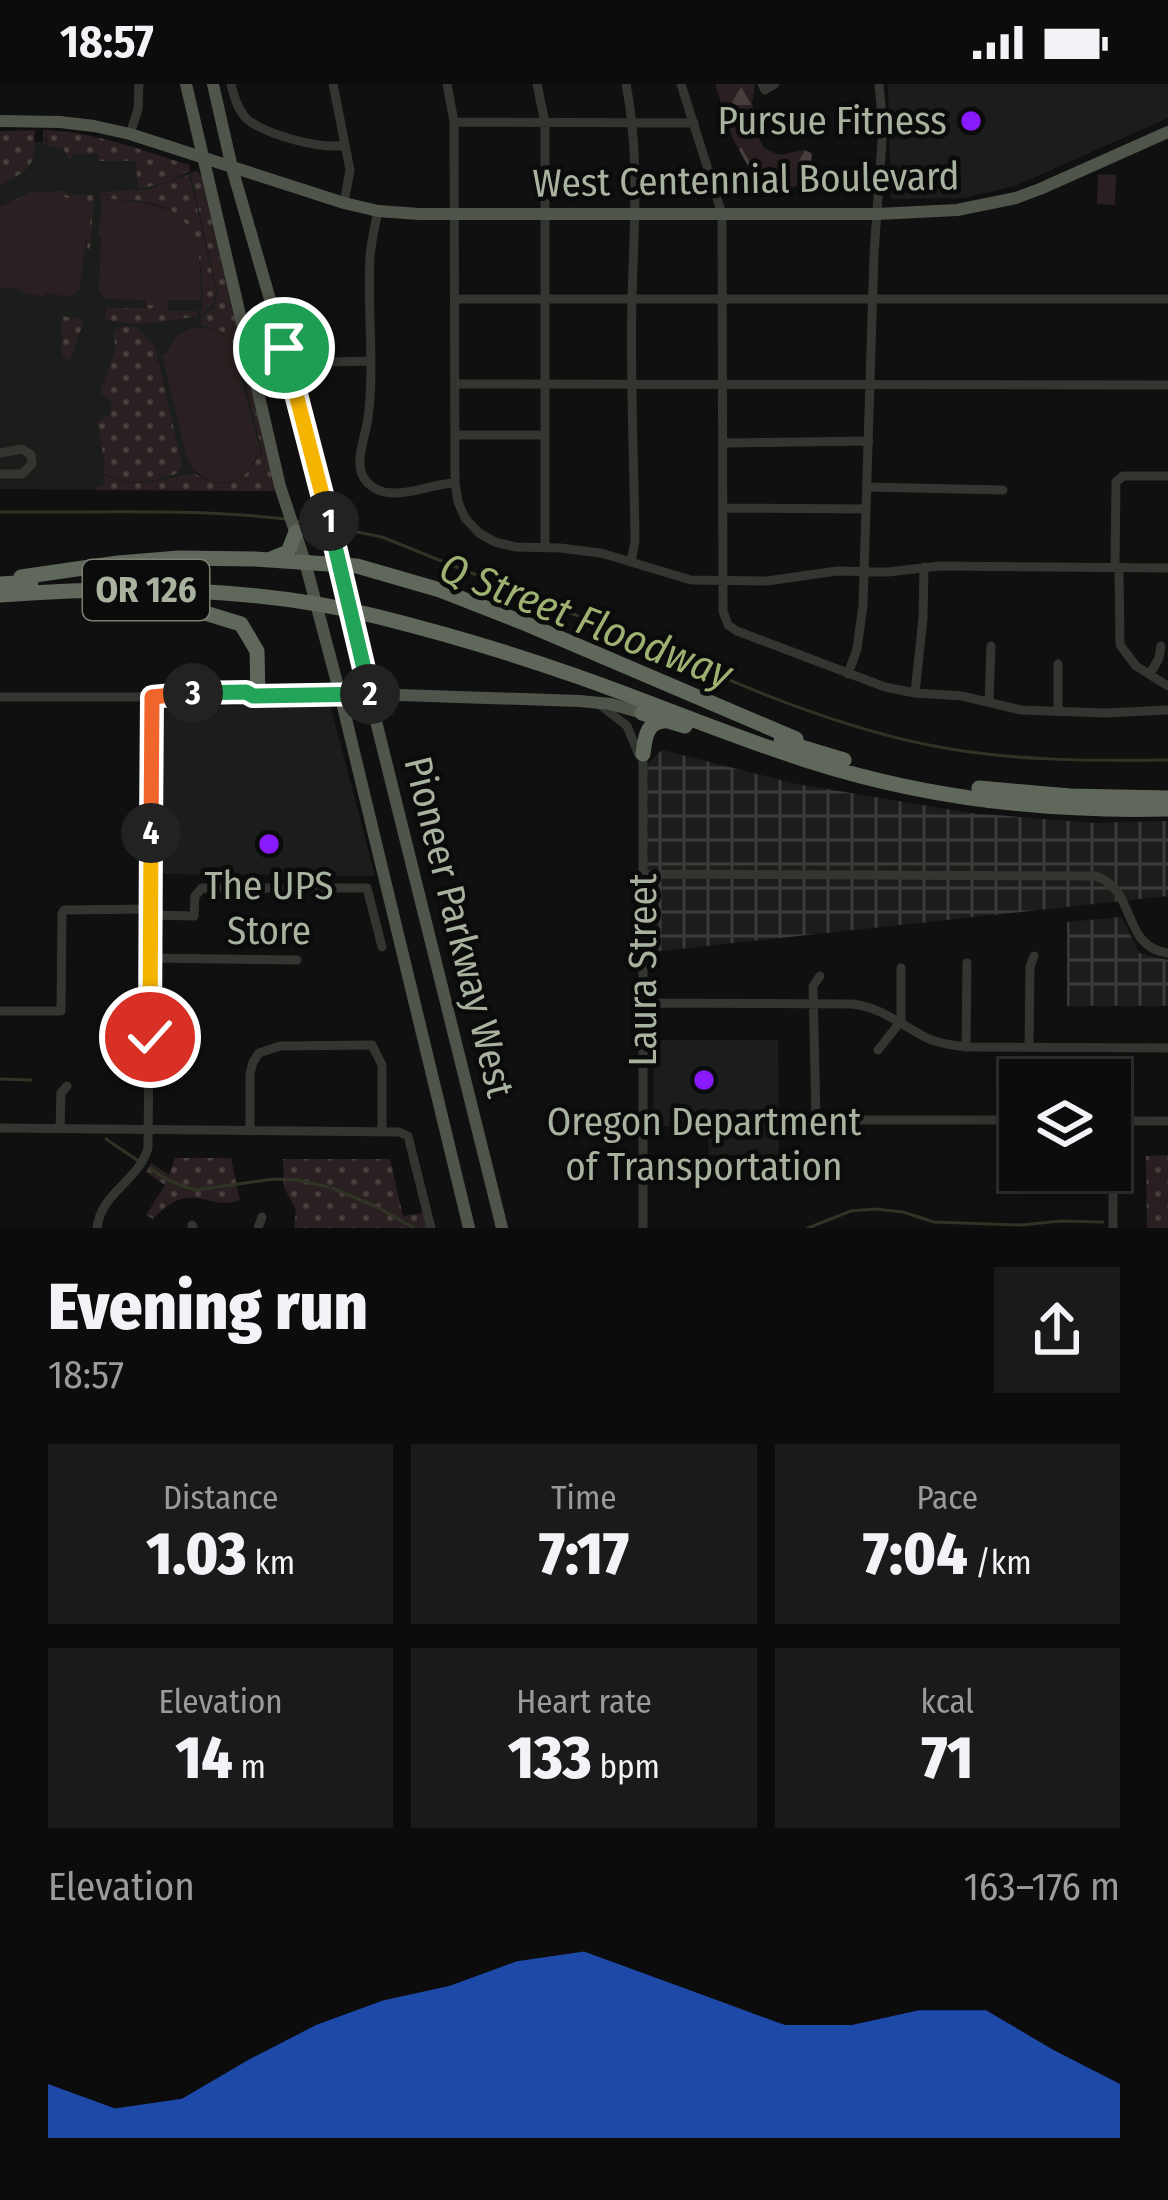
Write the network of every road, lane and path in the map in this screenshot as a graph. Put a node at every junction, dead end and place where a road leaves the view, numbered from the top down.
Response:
1 (139, 84) edge
2 (186, 84) edge
3 (213, 84) edge
4 (231, 84) edge
5 (333, 84) edge
6 (447, 84) edge
7 (538, 84) edge
8 (626, 84) edge
9 (681, 84) edge
10 (878, 84) edge
11 (0, 122) edge
12 (454, 122) junction
13 (634, 123) junction
14 (694, 123) junction
15 (545, 124) junction
16 (195, 127) junction
17 (1168, 132) edge
18 (130, 134) junction
19 (345, 145) junction
20 (170, 147) junction
21 (202, 157) junction
22 (232, 168) junction
23 (290, 186) junction
24 (344, 203) junction
25 (378, 211) junction
26 (245, 213) junction
27 (453, 214) junction
28 (545, 214) junction
29 (634, 214) junction
30 (722, 214) junction
31 (878, 214) junction
32 (545, 298) junction
33 (632, 298) junction
34 (722, 298) junction
35 (873, 298) junction
36 (454, 299) junction
37 (1168, 299) edge
38 (330, 362) dead end
39 (369, 362) junction
40 (454, 383) junction
41 (545, 383) junction
42 (632, 383) junction
43 (722, 383) junction
44 (870, 383) junction
45 (1168, 385) edge
46 (455, 435) junction
47 (545, 435) junction
48 (868, 441) junction
49 (723, 443) junction
50 (0, 453) edge
51 (0, 474) edge
52 (1168, 476) edge
53 (455, 482) junction
54 (867, 487) junction
55 (1003, 490) dead end
56 (723, 508) junction
57 (866, 509) junction
58 (296, 532) junction
59 (545, 547) junction
60 (268, 560) junction
61 (305, 562) junction
62 (631, 562) junction
63 (340, 563) junction
64 (924, 567) junction
65 (1117, 568) junction
66 (1168, 568) edge
67 (864, 572) junction
68 (723, 581) junction
69 (0, 582) edge
70 (0, 596) edge
71 (291, 597) junction
72 (373, 611) junction
73 (991, 646) dead end
74 (1161, 646) dead end
75 (331, 661) junction
76 (1058, 664) dead end
77 (848, 674) junction
78 (1150, 674) junction
79 (1168, 686) edge
80 (915, 693) junction
81 (340, 694) junction
82 (370, 694) junction
83 (299, 695) junction
84 (256, 696) junction
85 (0, 697) edge
86 (154, 697) junction
87 (595, 702) junction
88 (989, 702) junction
89 (1168, 710) edge
90 (1058, 712) junction
91 (642, 713) junction
92 (667, 721) junction
93 (643, 761) junction
94 (810, 761) junction
95 (846, 761) junction
96 (1168, 798) edge
97 (1168, 808) edge
98 (643, 874) junction
99 (151, 912) junction
100 (382, 947) dead end
101 (1168, 953) edge
102 (1034, 956) dead end
103 (151, 958) junction
104 (297, 959) dead end
105 (967, 963) dead end
106 (901, 968) dead end
107 (820, 976) dead end
108 (643, 1003) junction
109 (814, 1004) junction
110 (0, 1011) edge
111 (901, 1021) junction
112 (378, 1034) dead end
113 (372, 1045) junction
114 (967, 1047) junction
115 (1029, 1047) junction
116 (1168, 1048) edge
117 (878, 1050) dead end
118 (67, 1086) dead end
119 (816, 1119) junction
120 (782, 1120) dead end
121 (999, 1120) edge
122 (1131, 1120) edge
123 (1168, 1121) edge
124 (0, 1128) edge
125 (60, 1129) junction
126 (382, 1130) junction
127 (149, 1131) junction
128 (250, 1131) junction
129 (1113, 1191) edge
130 (97, 1228) edge
131 (430, 1228) edge
132 (469, 1228) edge
133 (502, 1228) edge
134 (643, 1228) edge
135 (1113, 1228) edge

1 - 18 street
2 - 16 main road
3 - 22 main road, Pioneer Parkway West
4 - 19 street
5 - 19 street
6 - 12 street
7 - 15 street
8 - 13 street
9 - 14 street
10 - 31 street
11 - 18 main road, West Centennial Boulevard
12 - 15 street
12 - 27 street
13 - 14 street
13 - 15 street
13 - 29 street
14 - 30 street
15 - 28 street
16 - 20 main road
16 - 21 main road
17 - 31 main road, West Centennial Boulevard
18 - 20 main road, West Centennial Boulevard
19 - 24 street
20 - 21 main road, West Centennial Boulevard
21 - 22 main road, West Centennial Boulevard
21 - 58 main road
22 - 23 main road, West Centennial Boulevard
22 - 26 main road, Pioneer Parkway West
23 - 24 main road, West Centennial Boulevard
23 - 26 main road
24 - 25 main road, West Centennial Boulevard
25 - 27 main road, West Centennial Boulevard
25 - 39 street
26 - 63 main road, Pioneer Parkway West
27 - 28 main road, West Centennial Boulevard
27 - 36 street
28 - 29 main road, West Centennial Boulevard
28 - 32 street
29 - 30 main road, West Centennial Boulevard
29 - 33 street
30 - 31 main road, West Centennial Boulevard
30 - 34 street
31 - 35 street
32 - 33 street
32 - 36 street
32 - 41 street
33 - 34 street
33 - 42 street
34 - 35 street
34 - 43 street
35 - 37 street
35 - 44 street
36 - 40 street
38 - 39 street
39 - 53 street
40 - 41 street
40 - 46 street
41 - 42 street
41 - 47 street
42 - 43 street
42 - 62 street
43 - 44 street
43 - 49 street
44 - 45 street
44 - 48 street
46 - 47 street
46 - 53 street
47 - 59 street
48 - 49 street
48 - 54 street
49 - 56 street
50 - 51 street
52 - 65 street
53 - 59 street
54 - 55 street
54 - 57 street
56 - 57 street
56 - 68 street
57 - 67 street
58 - 60 highway
58 - 61 main road
59 - 62 street
60 - 61 highway
60 - 69 highway
61 - 63 highway
61 - 75 main road
62 - 68 street
63 - 82 main road, Pioneer Parkway West
63 - 95 highway
64 - 65 street
64 - 67 street
64 - 80 street
65 - 66 street
65 - 78 street
67 - 68 street
67 - 77 street
68 - 77 street
69 - 71 highway, OR 126
70 - 71 highway, OR 126
70 - 84 highway
71 - 72 highway, OR 126
72 - 94 highway, OR 126
72 - 95 highway, OR 126
73 - 88 street
74 - 78 street
75 - 81 main road
75 - 83 main road
76 - 90 street
77 - 80 street
78 - 79 street
80 - 88 street
81 - 82 main road
81 - 83 main road
81 - 132 main road
82 - 87 main road
82 - 133 main road, Pioneer Parkway West
83 - 84 main road
84 - 86 street
85 - 86 street
86 - 99 street
87 - 91 main road
87 - 93 street
88 - 90 street
89 - 90 street
91 - 92 highway
91 - 93 street, Laura Street
92 - 93 highway
92 - 94 highway
93 - 98 street, Laura Street
94 - 97 highway, OR 126
95 - 96 highway, OR 126
98 - 101 street
98 - 108 street, Laura Street
99 - 100 street
99 - 103 street
99 - 110 street
102 - 115 street
103 - 104 street
103 - 127 street
105 - 114 street
106 - 111 street
107 - 109 street
108 - 109 street
108 - 134 street, Laura Street
109 - 111 street
109 - 119 street
111 - 114 street
111 - 117 street
112 - 113 street
113 - 126 street
113 - 128 street
114 - 115 street
115 - 116 street
118 - 125 street
119 - 120 street
119 - 121 street
122 - 123 street
124 - 125 street
125 - 127 street
126 - 128 street
126 - 131 street
127 - 128 street
127 - 130 street
129 - 135 street

